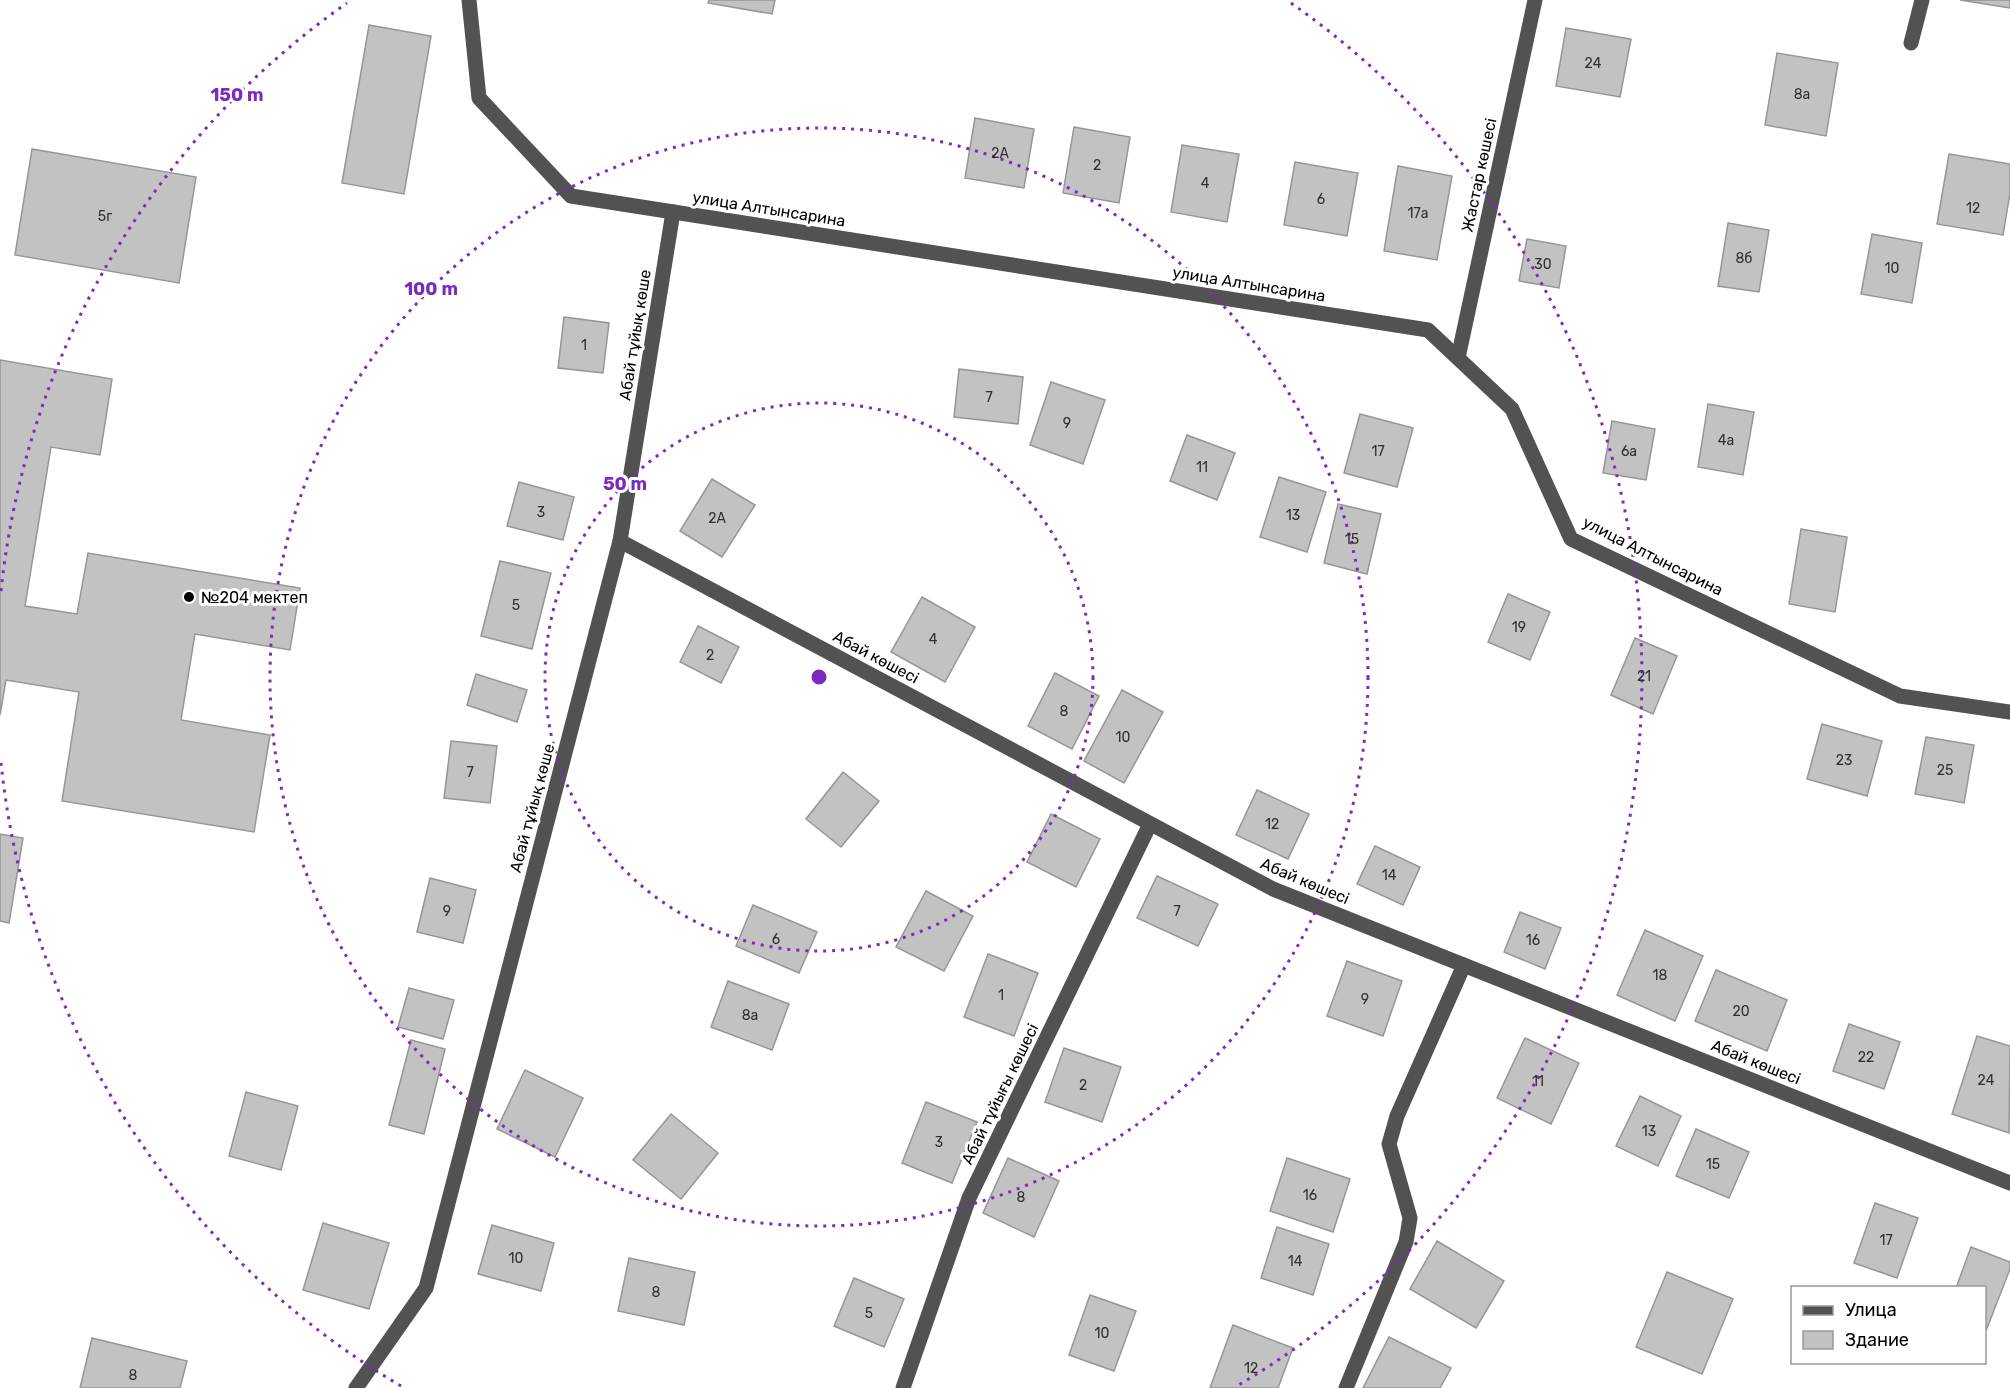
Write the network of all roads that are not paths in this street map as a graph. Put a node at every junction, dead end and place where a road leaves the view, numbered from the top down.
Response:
1 (470, 0) edge
2 (1535, 0) edge
3 (1922, 0) edge
4 (1911, 43) dead end
5 (673, 212) junction
6 (1458, 358) junction
7 (620, 541) junction
8 (2010, 712) edge
9 (1150, 824) junction
10 (1464, 965) junction
11 (2010, 1183) edge
12 (356, 1388) edge
13 (903, 1388) edge
14 (1346, 1388) edge

1 - 5 street, улица Алтынсарина
2 - 6 street, Жастар көшесі
3 - 4 street
5 - 6 street, улица Алтынсарина
5 - 7 street, Абай тұйық көше
6 - 8 street, улица Алтынсарина
7 - 9 street, Абай көшесі
7 - 12 street, Абай тұйық көше
9 - 10 street, Абай көшесі
9 - 13 street, Абай тұйығы көшесі
10 - 11 street, Абай көшесі
10 - 14 street

